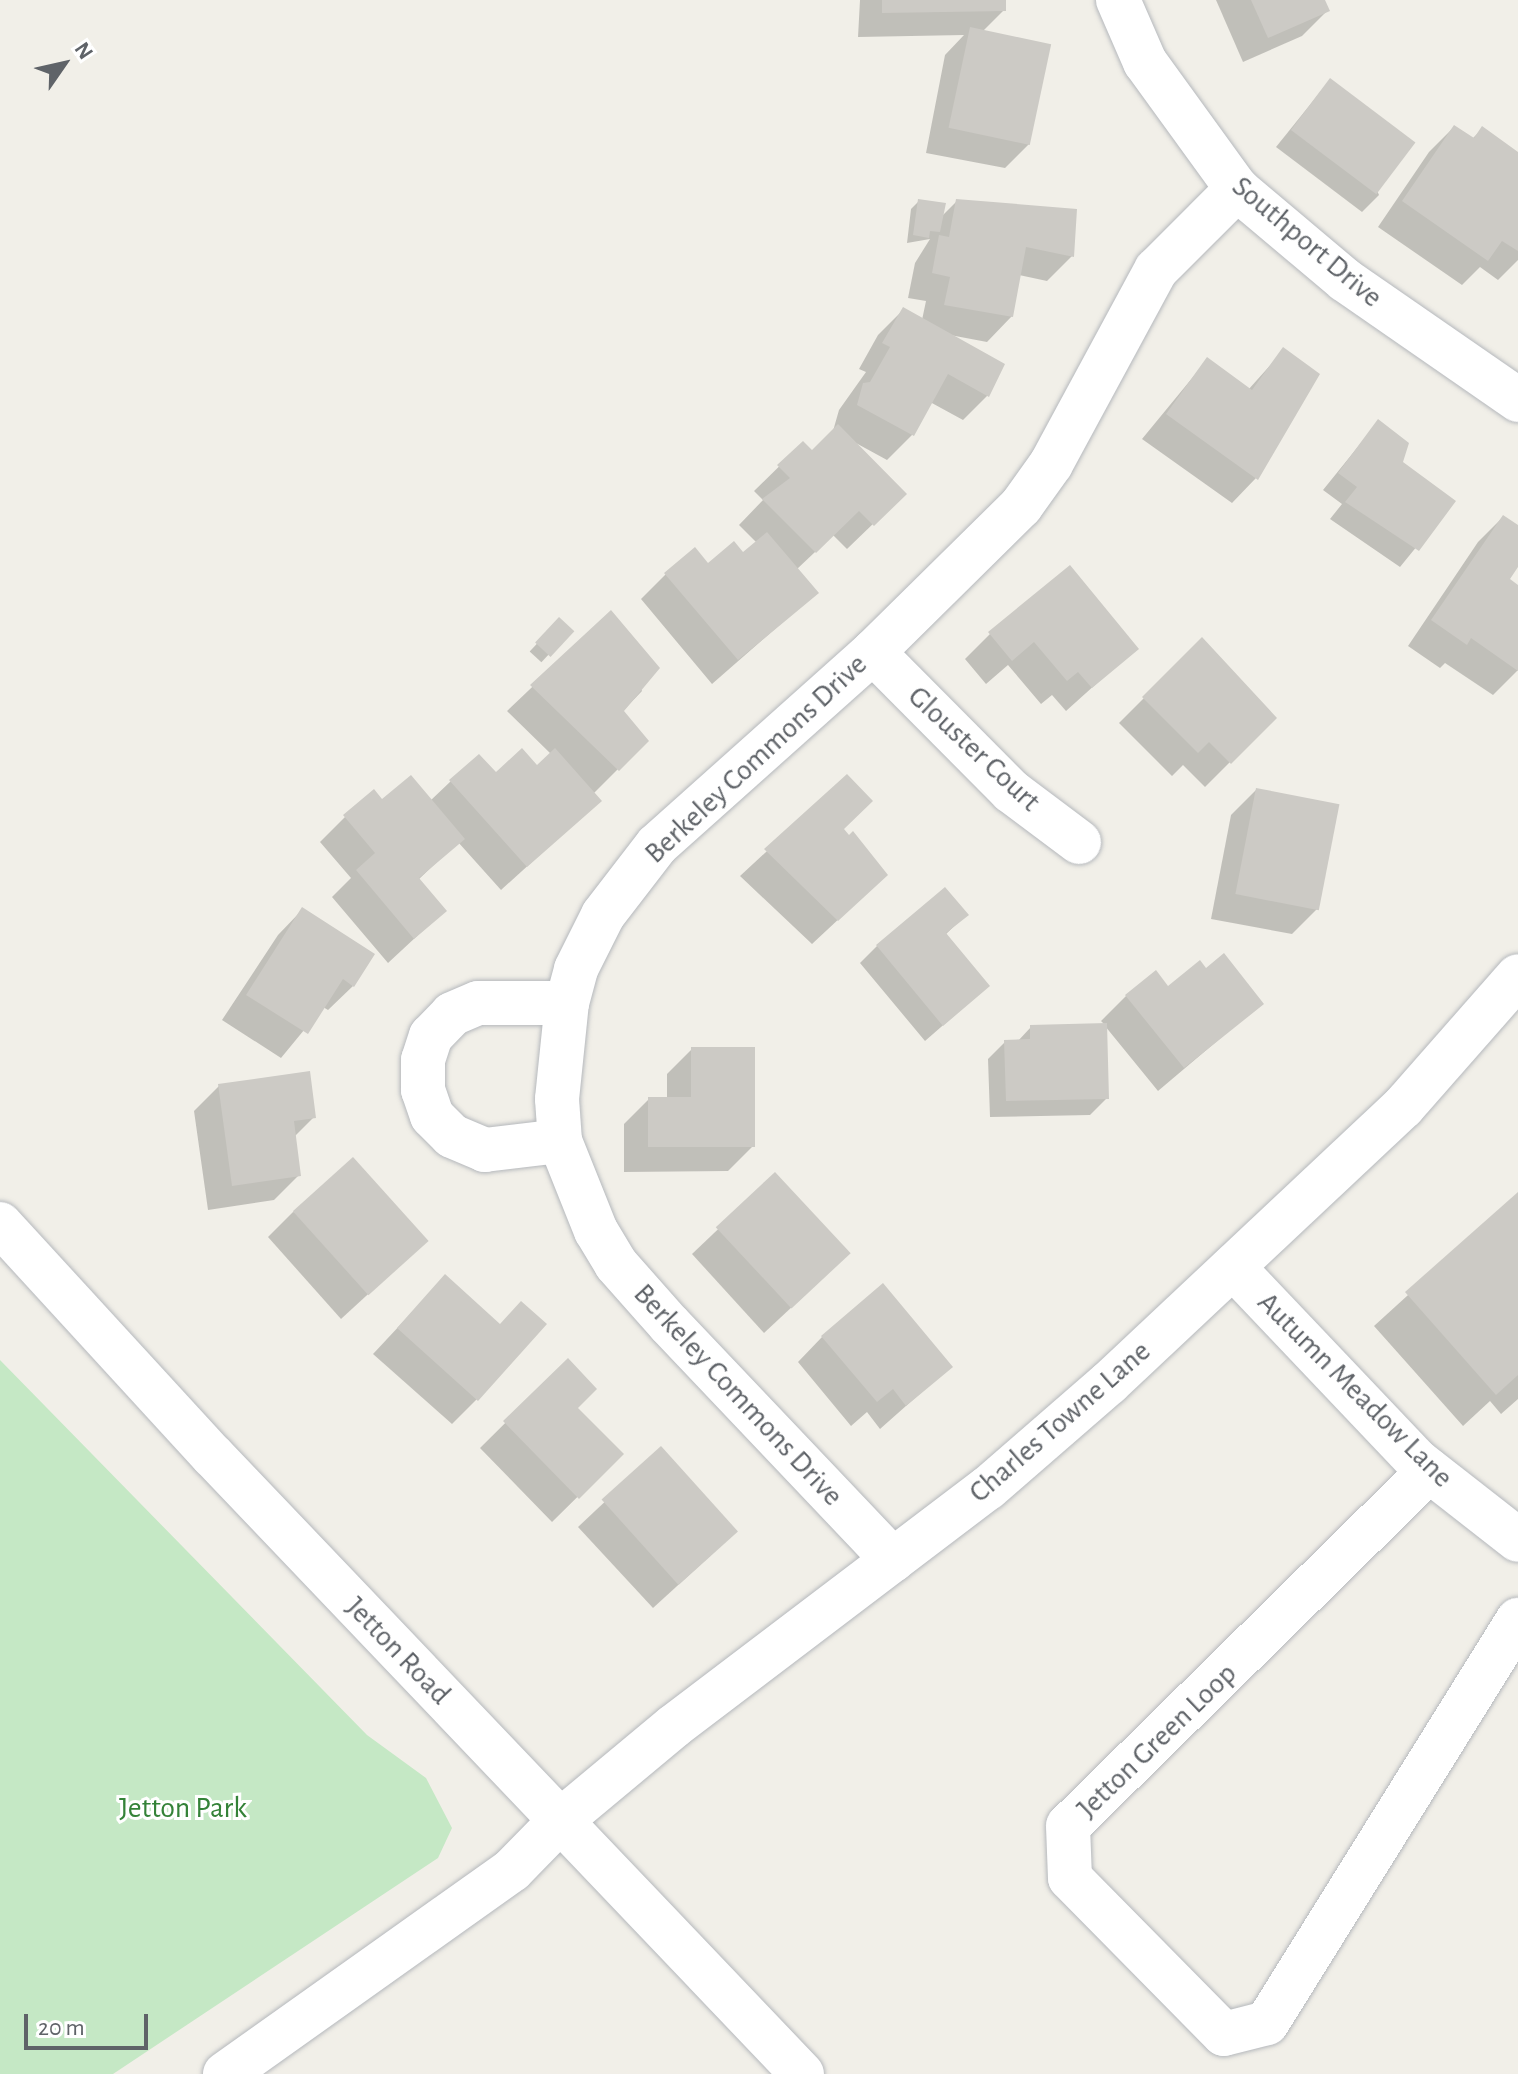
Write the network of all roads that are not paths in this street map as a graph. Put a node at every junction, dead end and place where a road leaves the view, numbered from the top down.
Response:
1 (1118, 0) edge
2 (1237, 189) junction
3 (1518, 400) edge
4 (873, 652) junction
5 (1079, 842) dead end
6 (1518, 976) edge
7 (567, 1003) junction
8 (560, 1141) junction
9 (0, 1224) edge
10 (1233, 1267) junction
11 (1429, 1471) junction
12 (1518, 1540) edge
13 (893, 1560) junction
14 (1518, 1620) edge
15 (560, 1821) junction
16 (225, 2074) edge
17 (802, 2074) edge

1 - 2 street, Southport Drive
2 - 3 street, Southport Drive
2 - 4 street, Berkeley Commons Drive
4 - 5 street, Glouster Court
4 - 7 street, Berkeley Commons Drive
6 - 10 street, Charles Towne Lane
7 - 8 street, Berkeley Commons Drive
7 - 8 street
8 - 13 street, Berkeley Commons Drive
9 - 15 street, Jetton Road
10 - 11 street, Autumn Meadow Lane
10 - 13 street, Charles Towne Lane
11 - 12 street, Autumn Meadow Lane
11 - 14 street, Jetton Green Loop
13 - 15 street, Charles Towne Lane
15 - 16 street, Charles Towne Lane
15 - 17 street, Jetton Road

